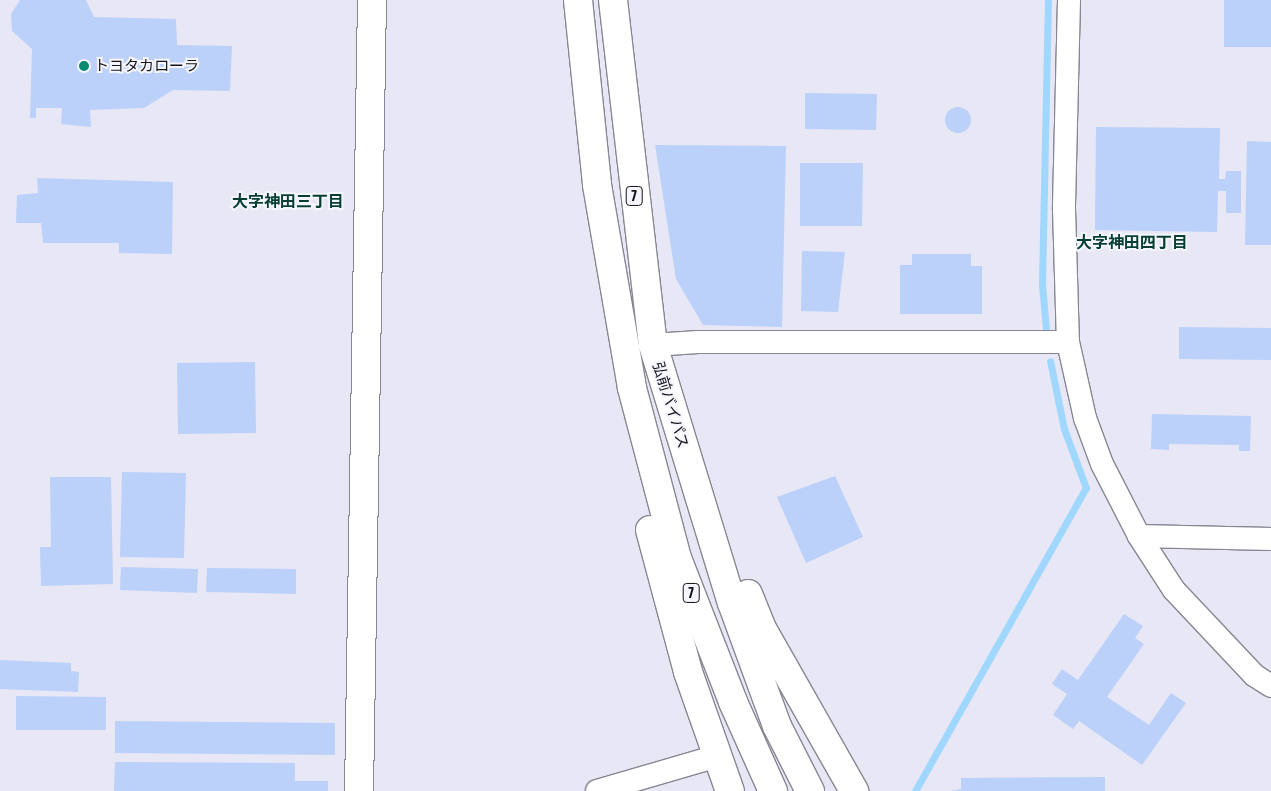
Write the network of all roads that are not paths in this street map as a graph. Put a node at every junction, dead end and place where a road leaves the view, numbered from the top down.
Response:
1 (372, 0) edge
2 (578, 0) edge
3 (613, 0) edge
4 (1069, 0) edge
5 (1068, 342) junction
6 (653, 346) junction
7 (632, 388) junction
8 (667, 390) junction
9 (1139, 536) junction
10 (1271, 539) edge
11 (1271, 686) edge
12 (714, 757) junction
13 (359, 791) edge
14 (597, 791) edge
15 (730, 791) edge
16 (773, 791) edge
17 (810, 791) edge
18 (854, 791) edge

1 - 13 main road
2 - 7 main road, 弘前バイパス / 7
3 - 6 main road, 弘前バイパス / 7
4 - 5 street
5 - 6 street
5 - 9 street
6 - 8 main road, 弘前バイパス / 7
7 - 12 main road
7 - 16 main road, 弘前バイパス / 7
8 - 17 main road, 弘前バイパス / 7
8 - 18 main road
9 - 10 street
9 - 11 street
12 - 14 street
12 - 15 main road

